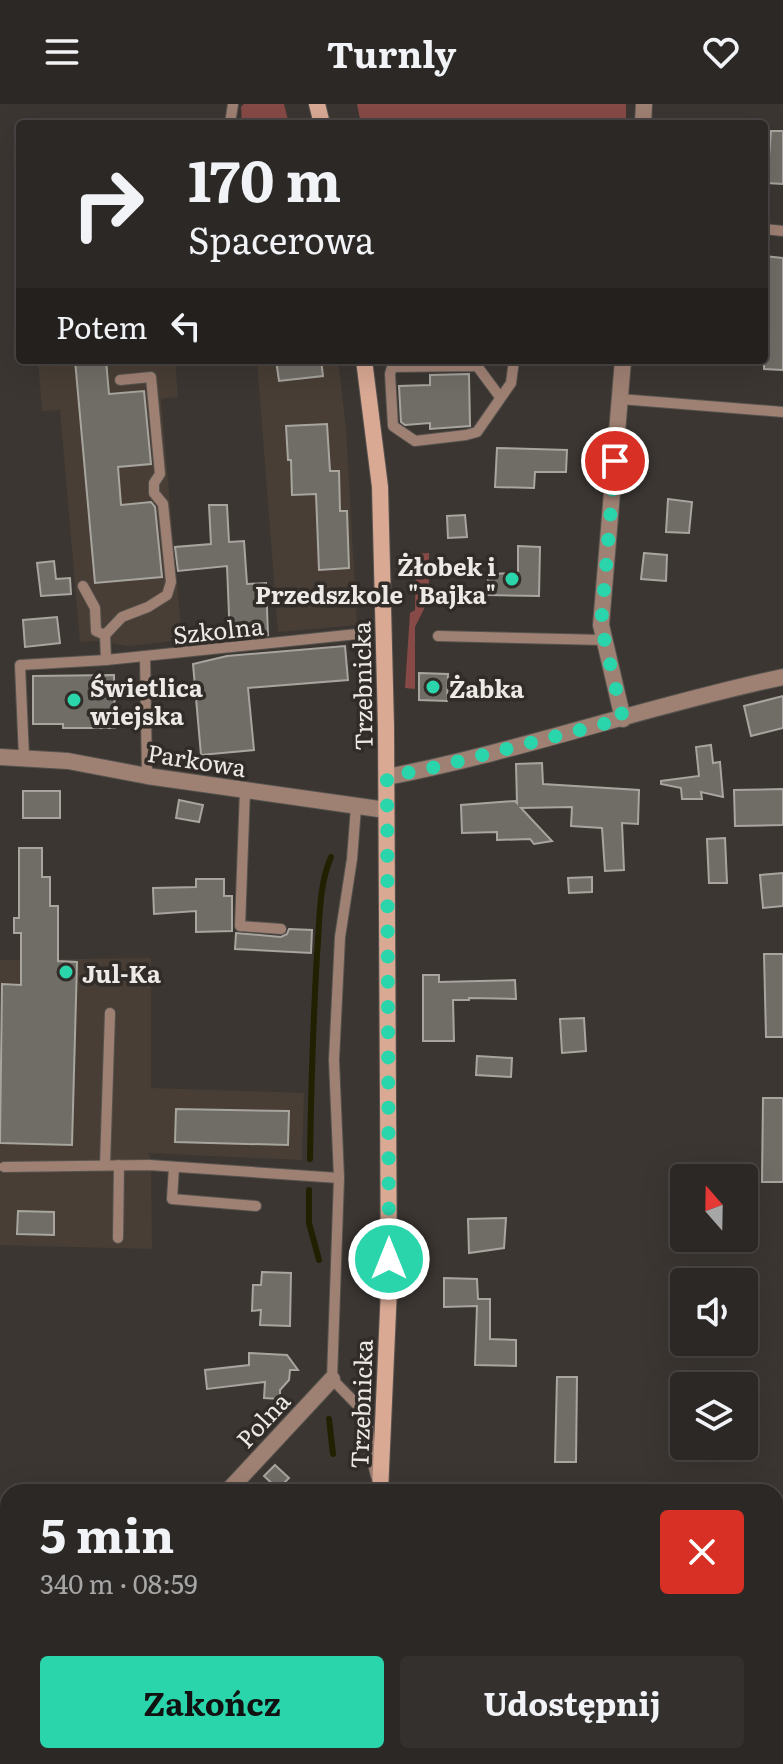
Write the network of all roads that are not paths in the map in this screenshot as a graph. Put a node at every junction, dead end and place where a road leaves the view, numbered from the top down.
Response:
1 (365, 364) edge
2 (393, 364) edge
3 (513, 364) edge
4 (623, 364) edge
5 (120, 380) dead end
6 (500, 397) junction
7 (620, 399) junction
8 (783, 412) edge
9 (83, 586) dead end
10 (367, 633) dead end
11 (105, 635) junction
12 (438, 636) dead end
13 (604, 640) junction
14 (145, 656) junction
15 (106, 660) junction
16 (783, 677) edge
17 (623, 719) junction
18 (0, 757) edge
19 (24, 757) junction
20 (147, 776) junction
21 (387, 777) junction
22 (245, 790) junction
23 (356, 807) junction
24 (386, 810) junction
25 (281, 929) dead end
26 (110, 1013) dead end
27 (105, 1165) junction
28 (119, 1165) junction
29 (4, 1167) dead end
30 (174, 1167) junction
31 (339, 1178) junction
32 (256, 1206) dead end
33 (118, 1238) dead end
34 (332, 1379) junction
35 (234, 1484) edge
36 (378, 1484) edge
37 (380, 1484) edge

1 - 21 main road, Trzebnicka
2 - 6 lane
2 - 6 lane
3 - 6 lane
4 - 7 street
5 - 11 lane
7 - 8 lane
7 - 13 street
9 - 11 lane
10 - 14 lane, Szkolna
11 - 15 lane
12 - 13 lane
13 - 17 street
14 - 15 lane
14 - 20 lane, Szkolna
15 - 19 lane
16 - 17 street
17 - 21 street
18 - 19 street, Parkowa
19 - 20 street, Parkowa
20 - 22 street, Parkowa
21 - 24 main road, Trzebnicka
22 - 23 street, Parkowa
22 - 25 lane
23 - 24 street, Parkowa
23 - 31 lane
24 - 37 main road, Trzebnicka
26 - 27 lane
27 - 28 lane
27 - 29 lane
28 - 30 lane
28 - 33 lane
30 - 31 lane
30 - 32 lane
31 - 34 lane
34 - 35 street, Polna
34 - 36 lane

